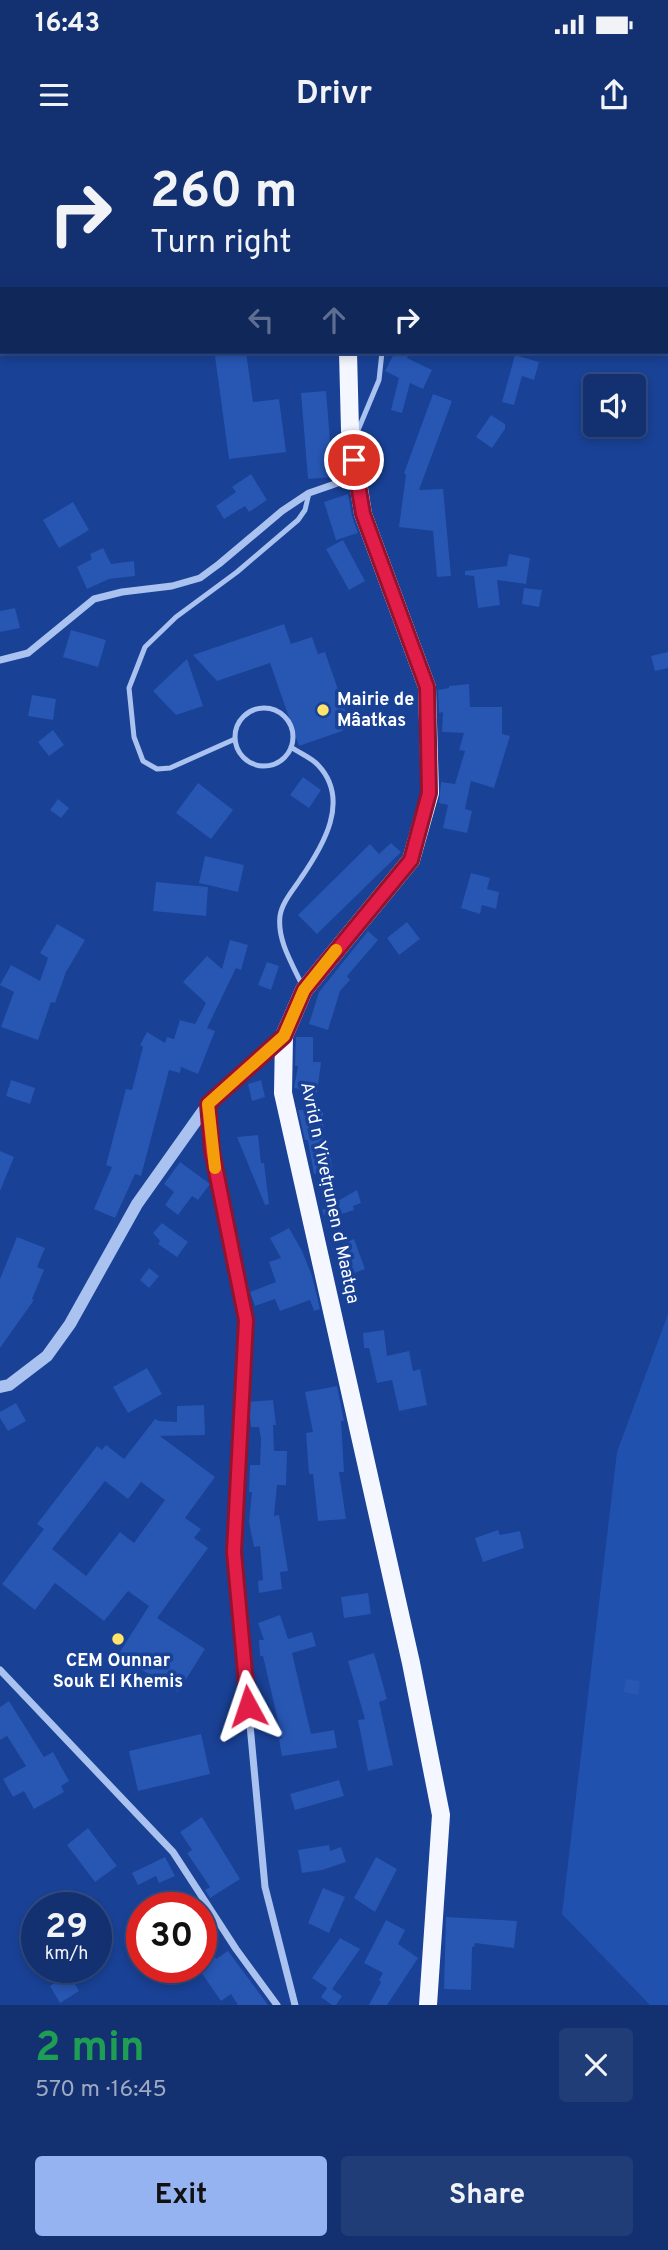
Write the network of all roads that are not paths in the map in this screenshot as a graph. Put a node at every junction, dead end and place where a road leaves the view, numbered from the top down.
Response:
1 (348, 354) edge
2 (383, 354) edge
3 (352, 444) junction
4 (356, 476) junction
5 (309, 493) junction
6 (0, 660) edge
7 (235, 739) junction
8 (291, 747) junction
9 (304, 990) junction
10 (284, 1036) junction
11 (208, 1104) junction
12 (0, 1387) edge
13 (0, 1670) edge
14 (277, 2005) edge
15 (295, 2005) edge
16 (428, 2005) edge

1 - 3 main road, Avrid n Yivetṛunen d Maatqa
2 - 3 lane
3 - 4 main road, Avrid n Yivetṛunen d Maatqa
4 - 5 street
4 - 9 main road, Avrid n Yivetṛunen d Maatqa
5 - 6 street
5 - 7 lane
7 - 8 lane
7 - 8 lane
8 - 9 lane
9 - 10 main road, Avrid n Yivetṛunen d Maatqa
10 - 11 street
10 - 16 main road, Avrid n Yivetṛunen d Maatqa
11 - 12 street
11 - 15 street
13 - 14 street

